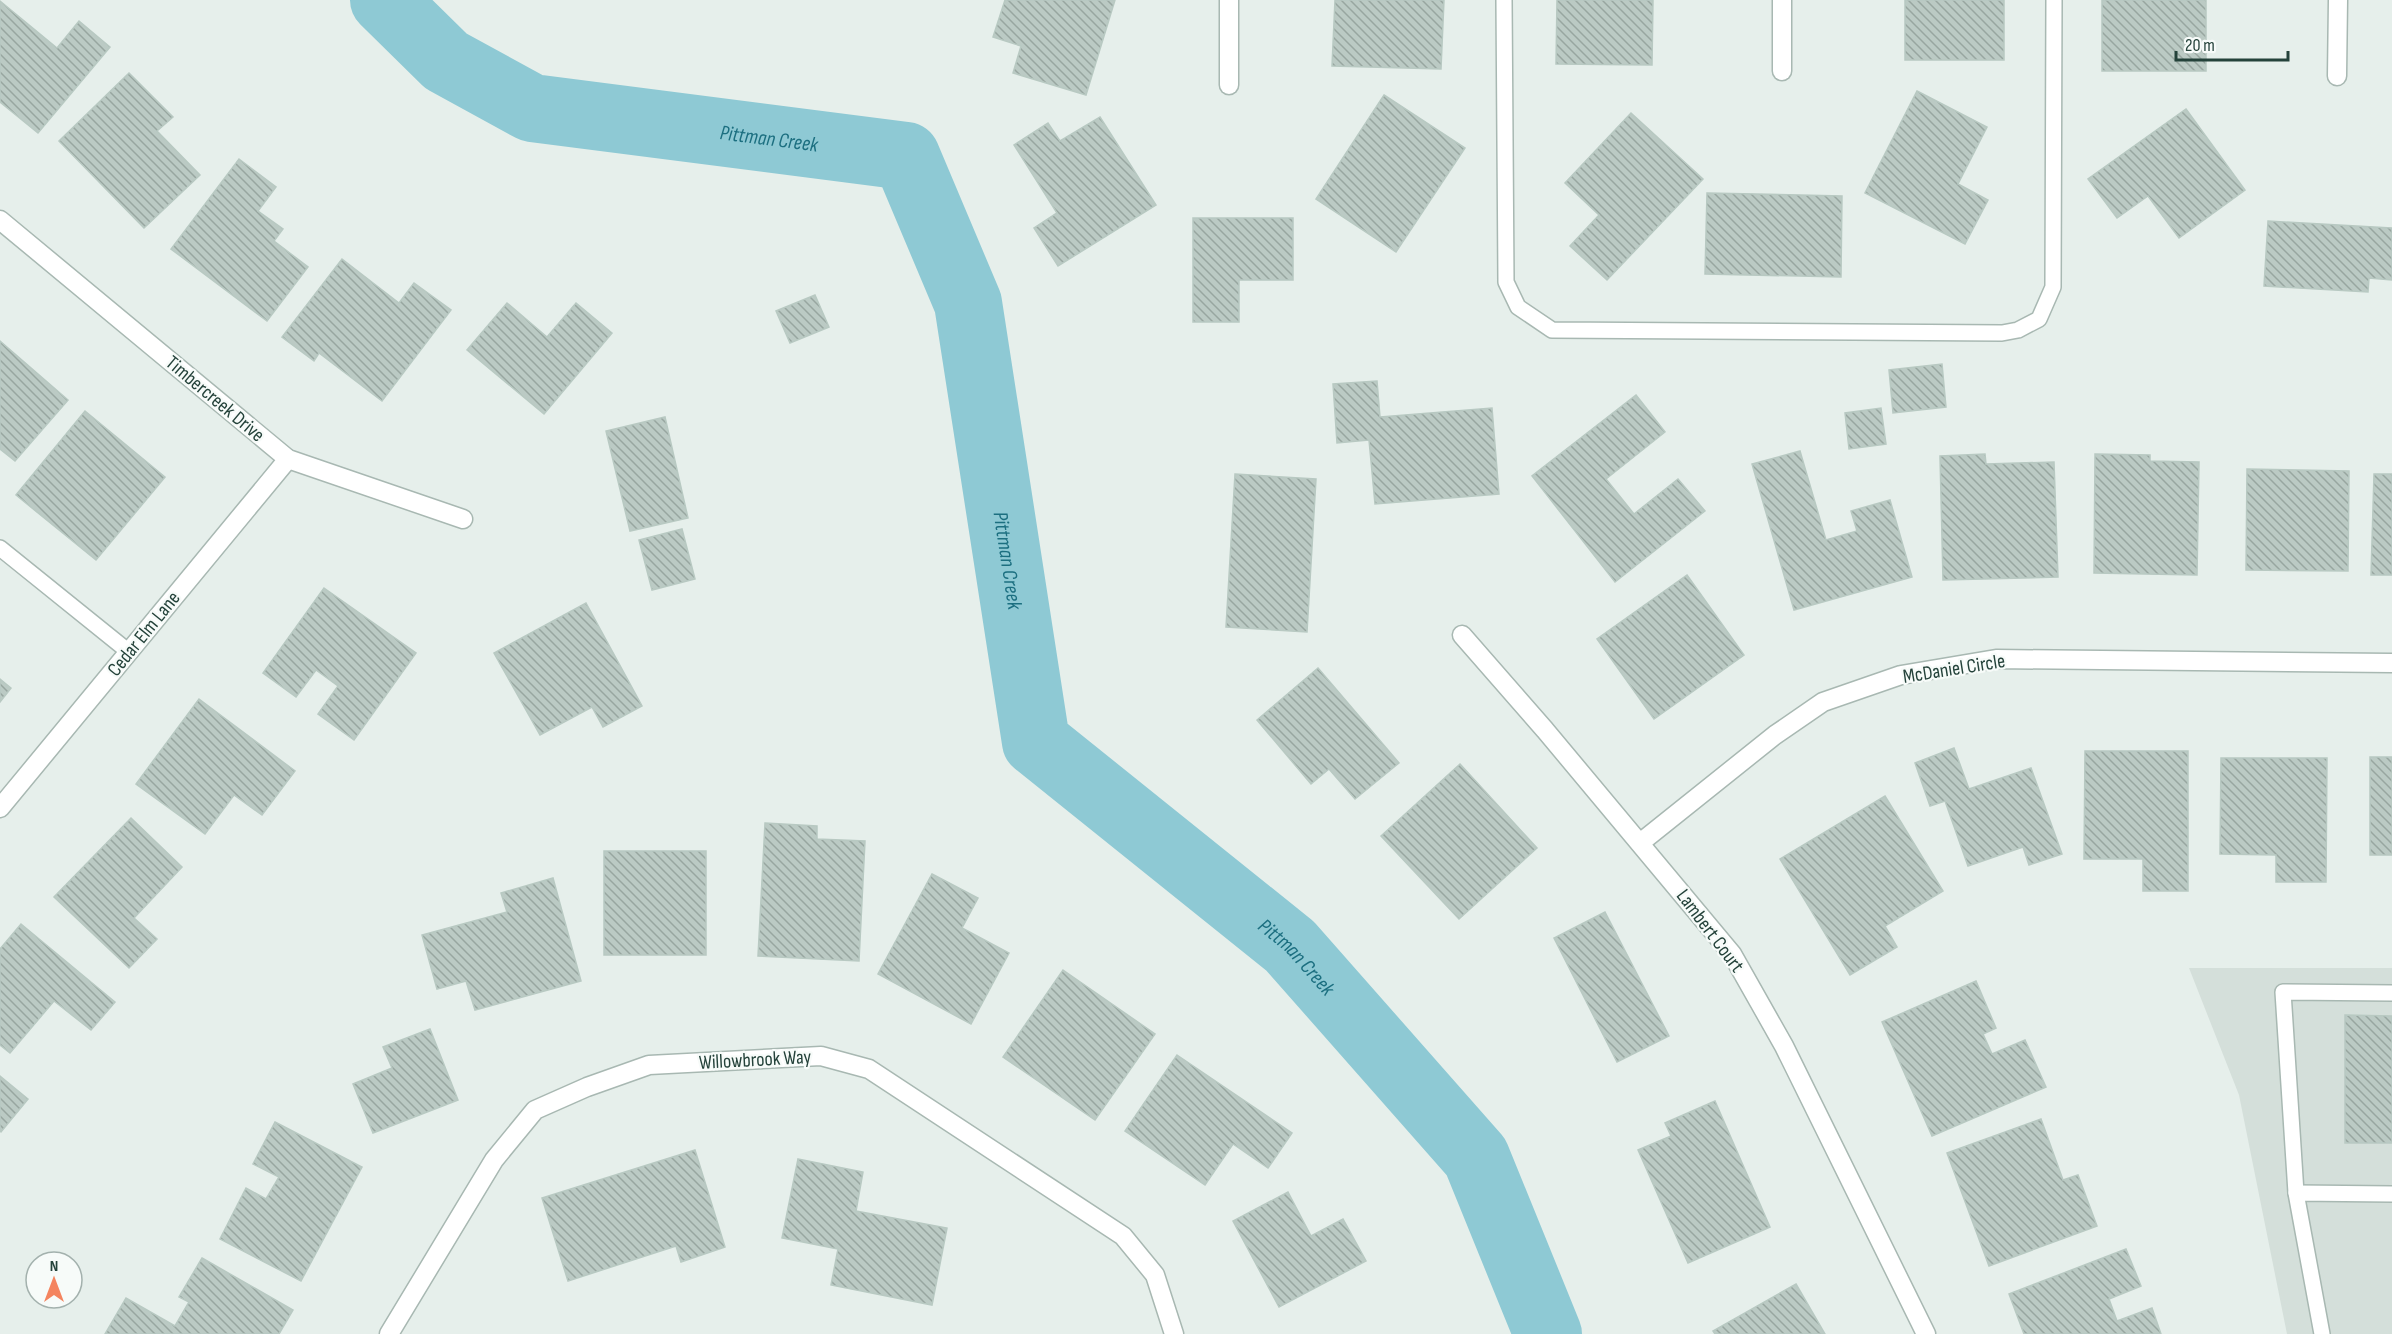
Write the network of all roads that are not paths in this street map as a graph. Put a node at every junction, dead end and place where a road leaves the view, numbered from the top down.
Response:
1 (1229, 0) edge
2 (1504, 0) edge
3 (1782, 0) edge
4 (2054, 0) edge
5 (2338, 0) edge
6 (1782, 71) dead end
7 (2337, 76) dead end
8 (1229, 85) dead end
9 (0, 220) edge
10 (288, 459) junction
11 (463, 519) dead end
12 (0, 548) edge
13 (1462, 635) dead end
14 (129, 652) junction
15 (2392, 663) edge
16 (0, 808) edge
17 (1640, 843) junction
18 (2392, 993) edge
19 (2296, 1193) junction
20 (2392, 1194) edge
21 (389, 1334) edge
22 (1174, 1334) edge
23 (1926, 1334) edge
24 (2322, 1334) edge

1 - 8 street
2 - 4 lane
3 - 6 street
5 - 7 street
9 - 10 street, Timbercreek Drive
10 - 11 street, Timbercreek Drive
10 - 14 street, Cedar Elm Lane
12 - 14 lane
13 - 17 street, Lambert Court
14 - 16 street, Cedar Elm Lane
15 - 17 street, McDaniel Circle
17 - 23 street, Lambert Court
18 - 19 lane
19 - 20 lane
19 - 24 lane
21 - 22 street, Willowbrook Way

